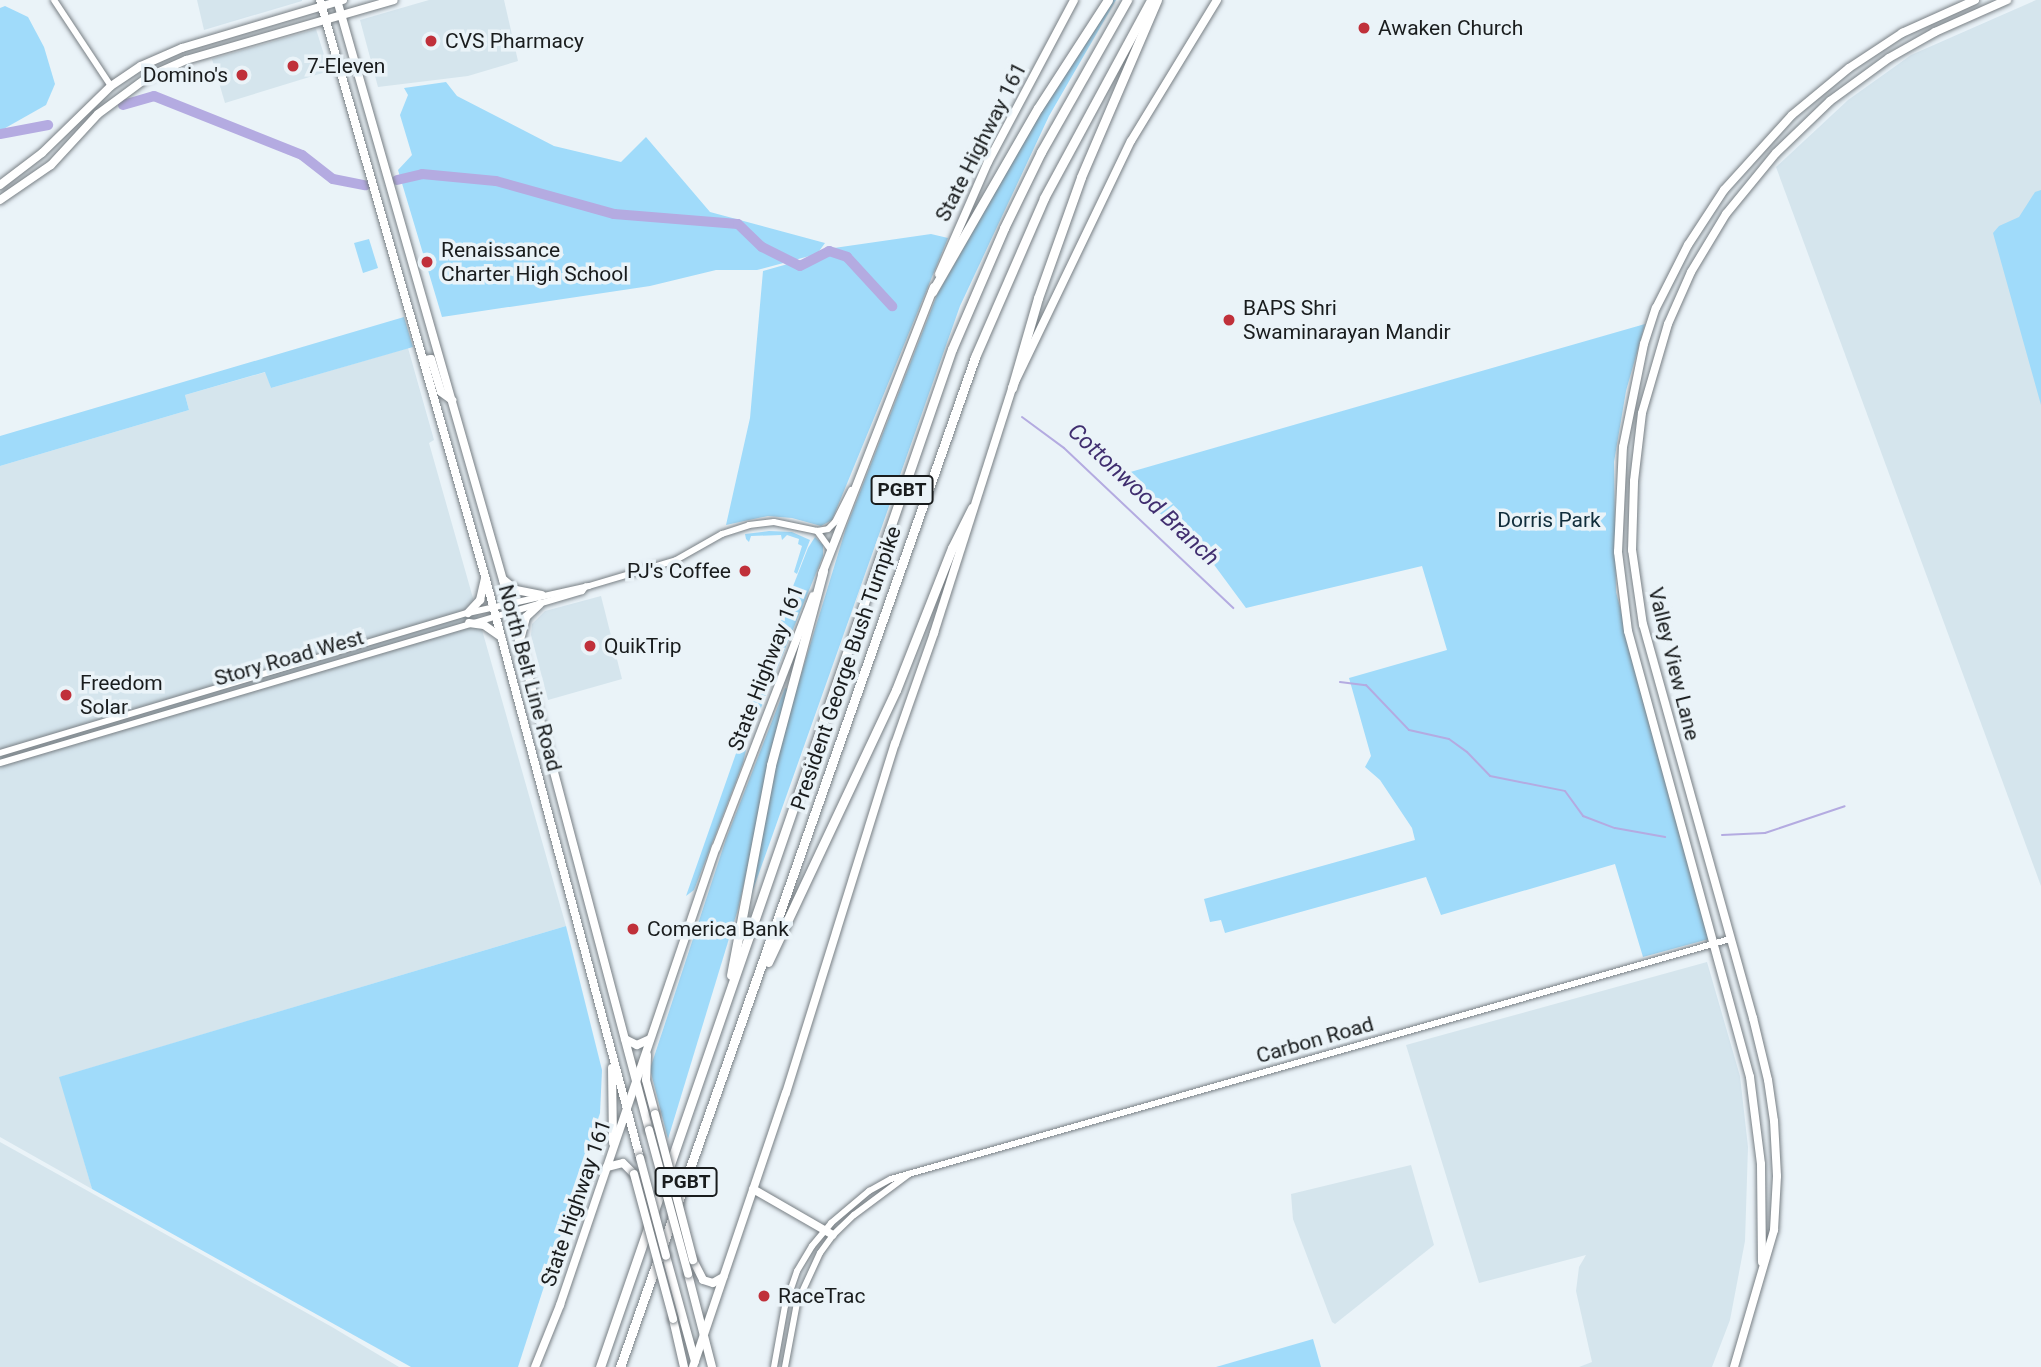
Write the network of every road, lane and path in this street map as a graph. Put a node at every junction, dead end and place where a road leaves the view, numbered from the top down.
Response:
1 (54, 0) edge
2 (394, 0) edge
3 (1074, 0) edge
4 (1108, 0) edge
5 (1126, 0) edge
6 (1151, 0) edge
7 (1157, 0) edge
8 (1217, 0) edge
9 (1975, 0) edge
10 (2007, 0) edge
11 (339, 1) edge
12 (321, 3) edge
13 (341, 15) junction
14 (326, 19) junction
15 (216, 38) junction
16 (220, 50) junction
17 (111, 86) junction
18 (52, 143) junction
19 (42, 153) junction
20 (61, 153) junction
21 (383, 159) junction
22 (368, 163) junction
23 (51, 165) junction
24 (0, 185) edge
25 (0, 200) edge
26 (932, 292) junction
27 (425, 360) junction
28 (1012, 388) junction
29 (452, 400) junction
30 (855, 482) junction
31 (971, 508) junction
32 (817, 531) junction
33 (830, 550) junction
34 (823, 571) junction
35 (485, 576) junction
36 (502, 578) junction
37 (541, 599) junction
38 (510, 607) junction
39 (495, 611) junction
40 (468, 613) junction
41 (470, 623) junction
42 (502, 638) junction
43 (521, 650) junction
44 (0, 753) edge
45 (0, 763) edge
46 (594, 923) junction
47 (579, 928) junction
48 (1730, 939) junction
49 (1714, 944) junction
50 (751, 998) junction
51 (726, 1001) junction
52 (625, 1039) junction
53 (649, 1042) junction
54 (610, 1048) junction
55 (635, 1079) junction
56 (626, 1107) junction
57 (611, 1155) junction
58 (607, 1167) junction
59 (753, 1189) junction
60 (829, 1232) junction
61 (1762, 1276) junction
62 (724, 1277) junction
63 (779, 1332) junction
64 (789, 1333) junction
65 (704, 1336) junction
66 (695, 1365) edge
67 (535, 1367) edge
68 (600, 1367) edge
69 (620, 1367) edge
70 (684, 1367) edge
71 (712, 1367) edge
72 (774, 1367) edge
73 (785, 1367) edge
74 (1734, 1367) edge

1 - 17 street
2 - 13 main road
3 - 26 main road, State Highway 161
4 - 26 highway
5 - 51 highway, President George Bush Turnpike / PGBT
6 - 50 highway, President George Bush Turnpike / PGBT
7 - 28 highway
8 - 28 main road
9 - 49 main road, Valley View Lane
10 - 48 main road, Valley View Lane
11 - 12 main road
11 - 13 main road, North Belt Line Road
12 - 14 main road, North Belt Line Road
12 - 15 main road
13 - 14 main road
13 - 21 main road, North Belt Line Road
14 - 16 main road
14 - 22 main road, North Belt Line Road
15 - 16 main road
15 - 17 main road
16 - 20 main road
17 - 18 main road
18 - 19 main road
18 - 20 main road
19 - 23 main road
19 - 24 main road
20 - 23 main road
21 - 22 main road
21 - 29 main road, North Belt Line Road
22 - 27 main road, North Belt Line Road
23 - 25 main road
26 - 30 main road, State Highway 161
27 - 29 main road
27 - 35 main road, North Belt Line Road
28 - 31 main road
29 - 36 main road, North Belt Line Road
30 - 32 street
30 - 33 main road, State Highway 161
31 - 50 highway
31 - 59 main road
32 - 33 street
32 - 37 street, Story Road West
33 - 34 main road, State Highway 161
34 - 51 highway
34 - 53 main road, State Highway 161
35 - 39 main road, North Belt Line Road
35 - 40 main road
36 - 37 main road
36 - 38 main road, North Belt Line Road
37 - 38 street, Story Road West
37 - 43 main road
38 - 39 street, Story Road West
38 - 43 main road, North Belt Line Road
39 - 40 street, Story Road West
39 - 41 street, Story Road West
39 - 42 main road, North Belt Line Road
40 - 44 street, Story Road West
41 - 42 main road
41 - 45 street, Story Road West
42 - 47 main road, North Belt Line Road
43 - 46 main road, North Belt Line Road
46 - 47 main road
46 - 52 main road, North Belt Line Road
47 - 54 main road, North Belt Line Road
48 - 49 street, Carbon Road
48 - 61 main road, Valley View Lane
49 - 60 street, Carbon Road
49 - 61 main road, Valley View Lane
50 - 69 highway, President George Bush Turnpike / PGBT
51 - 68 highway, President George Bush Turnpike / PGBT
52 - 53 main road
52 - 55 main road, North Belt Line Road
53 - 55 main road, State Highway 161
53 - 62 main road, bridge
54 - 56 main road, North Belt Line Road
54 - 57 main road
55 - 56 main road, State Highway 161
55 - 65 main road, North Belt Line Road, bridge
56 - 57 main road, State Highway 161
56 - 66 main road, North Belt Line Road, bridge
57 - 58 main road, State Highway 161
58 - 67 main road, State Highway 161
58 - 70 main road, bridge
59 - 60 main road
59 - 62 main road
60 - 63 street, Carbon Road
60 - 64 street, Carbon Road
61 - 74 main road, Valley View Lane
62 - 65 main road
63 - 64 street
63 - 72 street, Carbon Road
64 - 73 street, Carbon Road
65 - 66 main road
65 - 71 main road, North Belt Line Road

